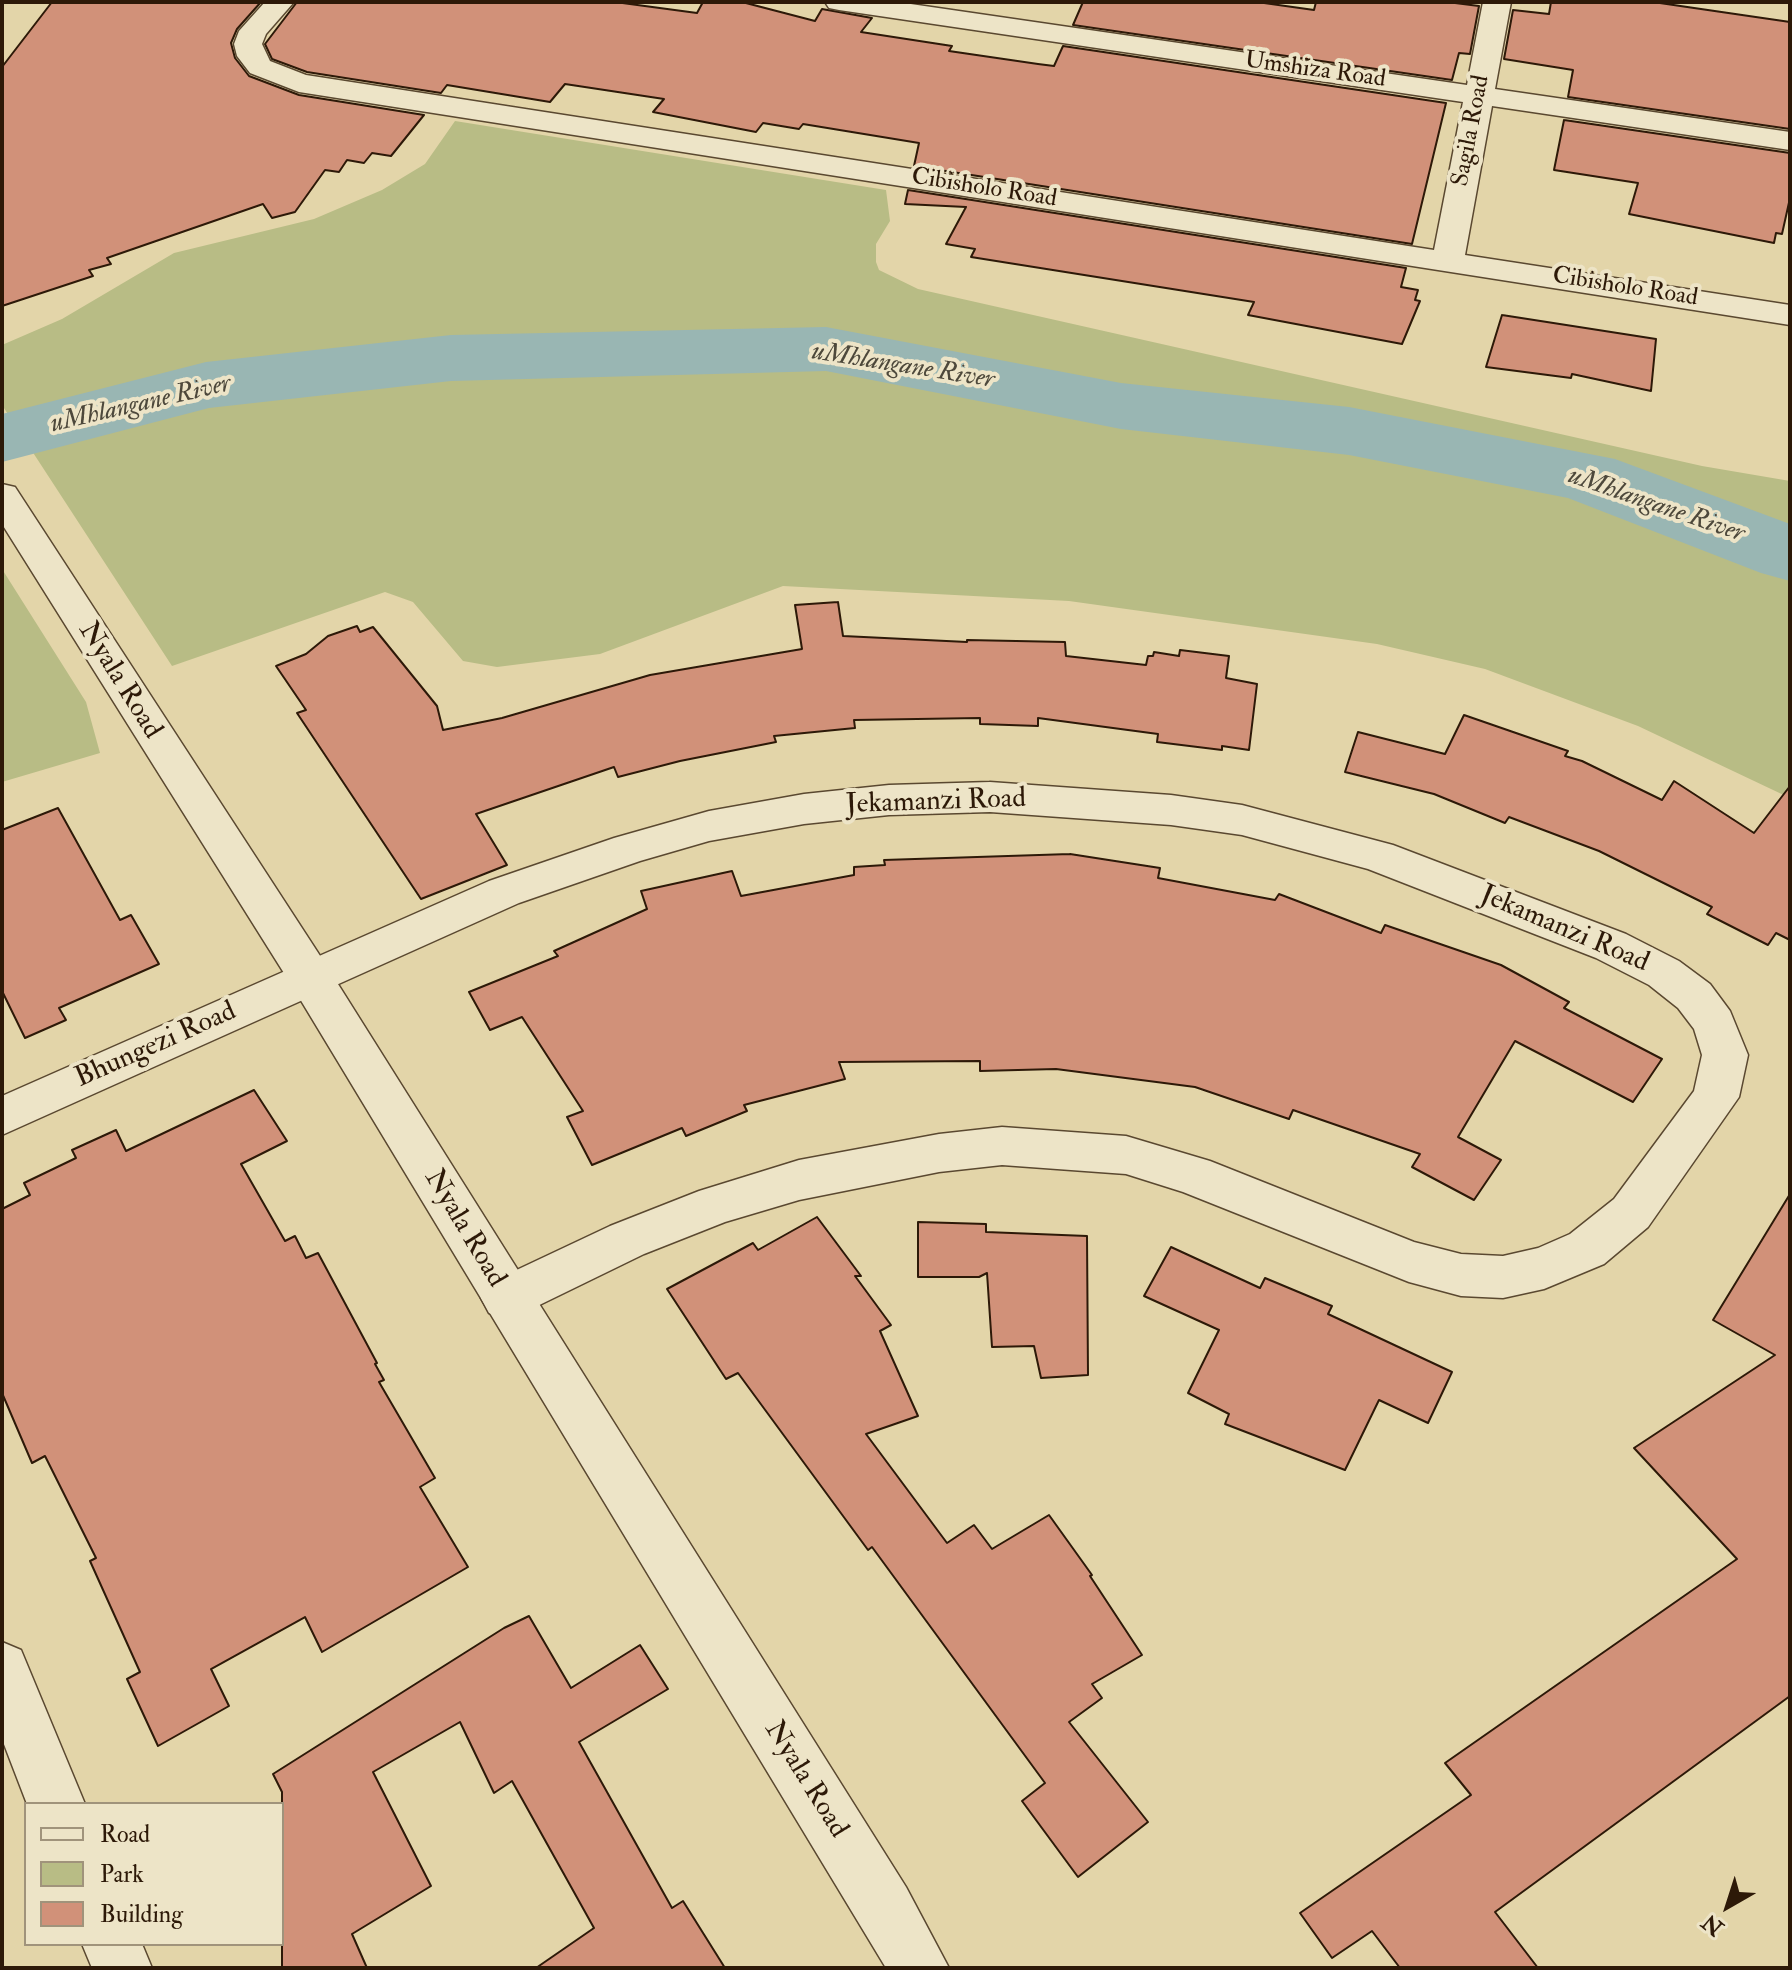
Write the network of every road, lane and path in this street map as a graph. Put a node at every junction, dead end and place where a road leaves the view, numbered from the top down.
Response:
1 (280, 2) edge
2 (839, 2) edge
3 (1497, 2) edge
4 (1478, 95) junction
5 (1790, 141) edge
6 (1448, 260) junction
7 (1790, 315) edge
8 (2, 495) edge
9 (310, 977) junction
10 (2, 1116) edge
11 (506, 1298) junction
12 (2, 1669) edge
13 (55, 1802) edge
14 (113, 1946) edge
15 (122, 1968) edge
16 (919, 1968) edge

1 - 6 street, Cibisholo Road
2 - 4 street, Umshiza Road
3 - 4 street, Sagila Road
4 - 5 street, Umshiza Road
4 - 6 street, Sagila Road
6 - 7 street, Cibisholo Road
8 - 9 street, Nyala Road
9 - 10 street, Bhungezi Road
9 - 11 street, Nyala Road
9 - 11 street, Jekamanzi Road
11 - 16 street, Nyala Road
12 - 13 street
14 - 15 street

